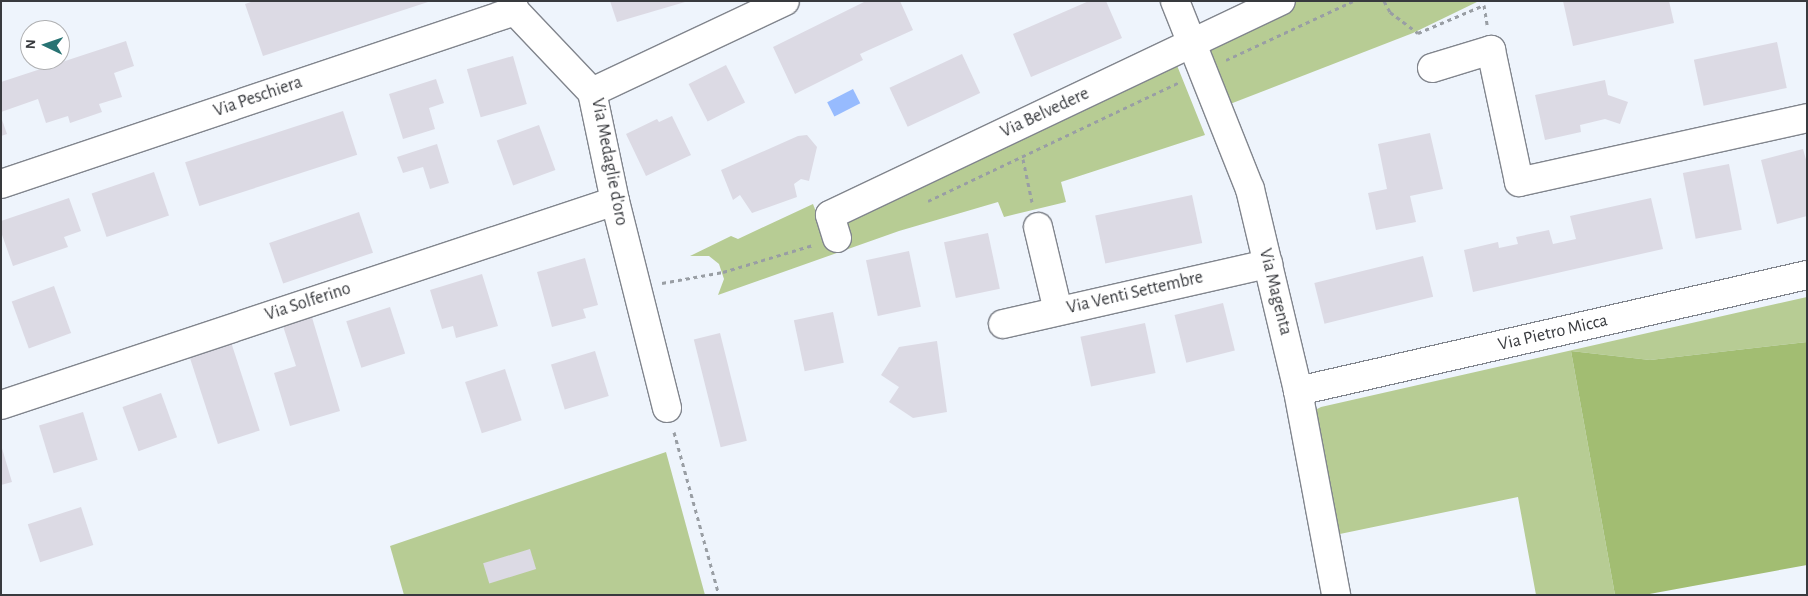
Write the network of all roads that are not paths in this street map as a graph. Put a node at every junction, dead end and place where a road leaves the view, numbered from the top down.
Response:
1 (786, 1) edge
2 (1175, 1) edge
3 (1281, 1) edge
4 (513, 6) edge
5 (1191, 44) junction
6 (1432, 68) dead end
7 (592, 92) junction
8 (1807, 118) edge
9 (1, 184) edge
10 (615, 201) junction
11 (1038, 227) road end
12 (837, 238) dead end
13 (1268, 264) junction
14 (1807, 275) edge
15 (1058, 311) junction
16 (1003, 324) dead end
17 (1298, 391) junction
18 (1, 405) edge
19 (667, 408) road end
20 (1336, 595) edge

1 - 7 street, Via Medaglie d'oro
2 - 5 street, Via Magenta
3 - 5 street, Via Belvedere
4 - 7 street
4 - 9 street, Via Peschiera
5 - 12 street, Via Belvedere
5 - 13 street, Via Magenta
6 - 8 street
7 - 10 street, Via Medaglie d'oro
10 - 18 street, Via Solferino
10 - 19 street, Via Medaglie d'oro
11 - 15 street
13 - 15 street, Via Venti Settembre
13 - 17 street, Via Magenta
14 - 17 street, Via Pietro Micca
15 - 16 street, Via Venti Settembre
17 - 20 street, Via Magenta

